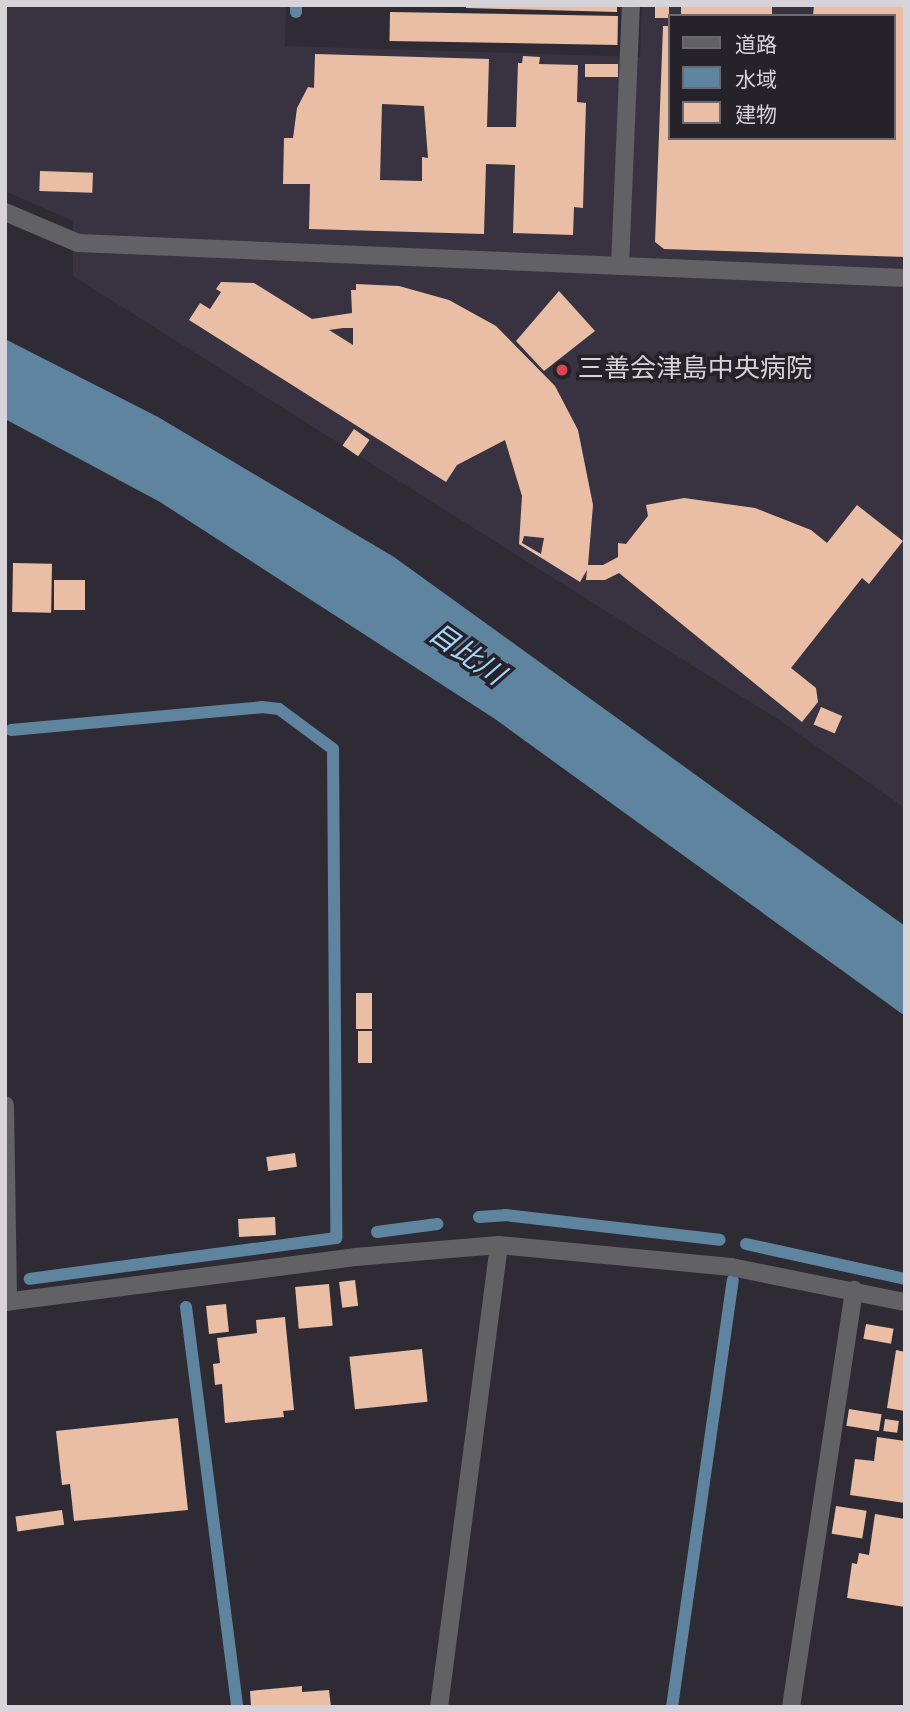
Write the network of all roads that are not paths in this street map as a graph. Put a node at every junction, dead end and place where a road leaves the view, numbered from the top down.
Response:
1 (631, 5) edge
2 (5, 212) edge
3 (620, 266) junction
4 (905, 278) edge
5 (5, 1105) edge
6 (499, 1245) junction
7 (854, 1290) junction
8 (7, 1302) edge
9 (905, 1302) edge
10 (439, 1707) edge
11 (791, 1707) edge

1 - 3 street
2 - 3 street
3 - 4 street
5 - 8 street
6 - 7 street
6 - 8 street
6 - 10 street
7 - 9 street
7 - 11 street

